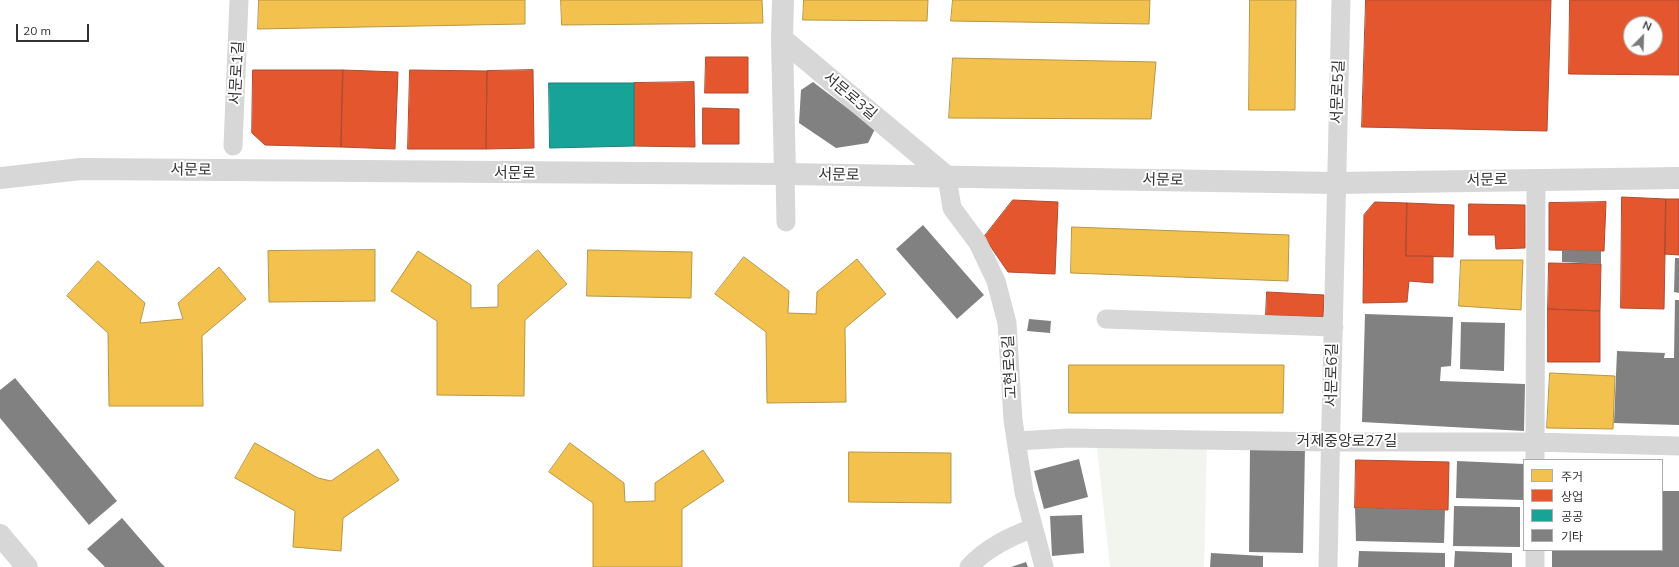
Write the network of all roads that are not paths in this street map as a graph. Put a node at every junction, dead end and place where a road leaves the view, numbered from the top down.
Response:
1 (239, 0) edge
2 (783, 0) edge
3 (1341, 0) edge
4 (782, 39) junction
5 (233, 146) dead end
6 (785, 174) junction
7 (947, 177) junction
8 (0, 178) edge
9 (1679, 178) edge
10 (1536, 179) junction
11 (1335, 183) junction
12 (786, 222) dead end
13 (1106, 319) dead end
14 (1334, 327) junction
15 (1016, 441) junction
16 (1331, 442) junction
17 (1679, 446) edge
18 (1535, 451) edge
19 (1033, 528) junction
20 (0, 535) edge
21 (1535, 551) edge
22 (27, 567) edge
23 (969, 567) edge
24 (1044, 567) edge
25 (1328, 567) edge
26 (1535, 567) edge

1 - 5 street, 서문로1길
2 - 4 street
3 - 11 street, 서문로5길
4 - 6 street
4 - 7 street, 서문로3길
6 - 7 street, 서문로
6 - 8 street, 서문로
6 - 12 street
7 - 11 street, 서문로
7 - 15 street, 고현로9길
9 - 10 street, 서문로
10 - 11 street, 서문로
10 - 18 street
11 - 14 street, 서문로6길
13 - 14 street
14 - 16 street, 서문로6길
15 - 16 street, 거제중앙로27길
15 - 19 street, 고현로9길
16 - 18 street, 거제중앙로27길
16 - 25 street, 서문로6길
17 - 18 street, 거제중앙로27길
19 - 23 street
19 - 24 street, 고현로9길
20 - 22 street
21 - 26 street

